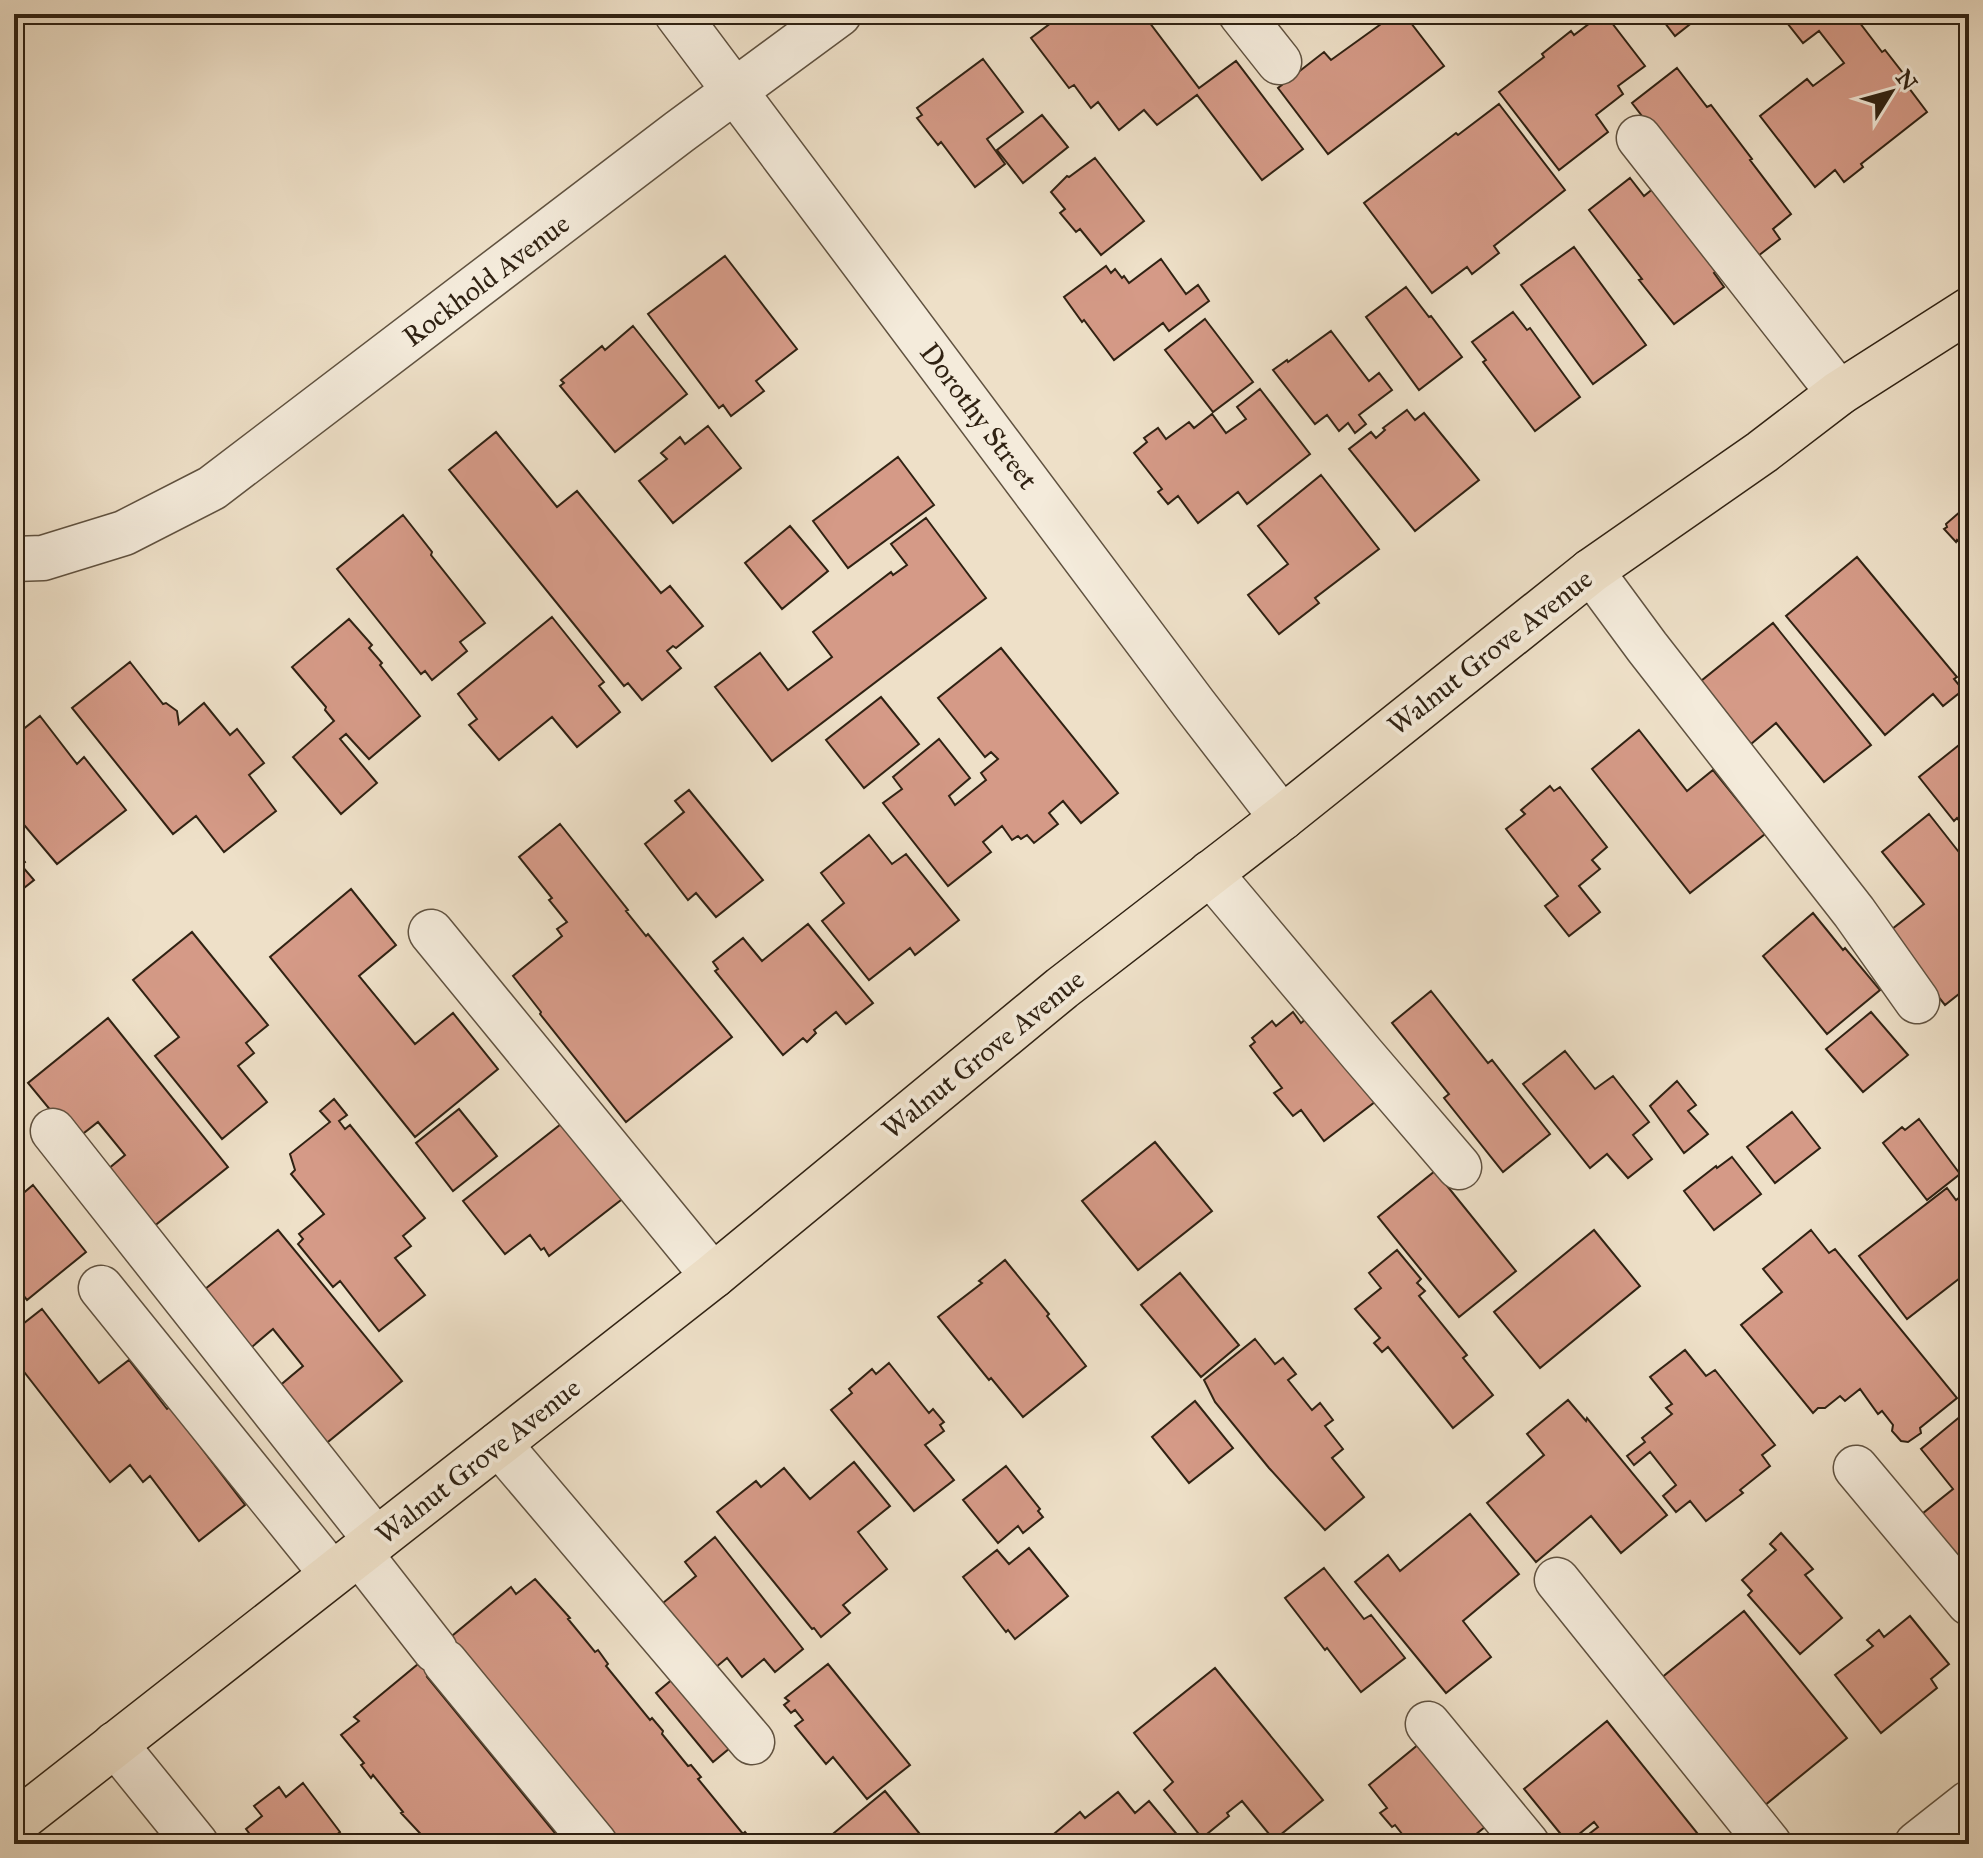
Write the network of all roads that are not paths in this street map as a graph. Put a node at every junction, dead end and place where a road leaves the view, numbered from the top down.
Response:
1 (677, 14) edge
2 (839, 14) edge
3 (1241, 14) edge
4 (1279, 62) dead end
5 (735, 92) junction
6 (1639, 138) dead end
7 (1969, 310) edge
8 (1839, 393) junction
9 (14, 559) edge
10 (1591, 571) junction
11 (1282, 818) junction
12 (1210, 873) junction
13 (431, 932) dead end
14 (1917, 1001) dead end
15 (53, 1131) dead end
16 (1459, 1167) dead end
17 (713, 1276) junction
18 (101, 1288) dead end
19 (499, 1444) junction
20 (1856, 1468) dead end
21 (356, 1556) junction
22 (1557, 1580) dead end
23 (1969, 1603) edge
24 (1428, 1724) dead end
25 (752, 1742) dead end
26 (115, 1744) junction
27 (1969, 1803) edge
28 (14, 1824) edge
29 (196, 1844) edge
30 (595, 1844) edge
31 (1527, 1844) edge
32 (1769, 1844) edge
33 (1917, 1844) edge

1 - 5 street, Dorothy Street
2 - 5 street, Rockhold Avenue
3 - 4 street
5 - 9 street, Rockhold Avenue
5 - 11 street, Dorothy Street
6 - 8 street
7 - 8 main road, Walnut Grove Avenue
8 - 10 main road, Walnut Grove Avenue
10 - 11 main road, Walnut Grove Avenue
10 - 14 street
11 - 12 main road, Walnut Grove Avenue
12 - 16 street
12 - 17 main road, Walnut Grove Avenue
13 - 17 street
15 - 21 street
17 - 19 main road, Walnut Grove Avenue
18 - 21 street
19 - 21 main road, Walnut Grove Avenue
19 - 25 street
20 - 23 street
21 - 26 main road, Walnut Grove Avenue
21 - 30 street
22 - 32 street
24 - 31 street
26 - 28 main road, Walnut Grove Avenue
26 - 29 street
27 - 33 street

